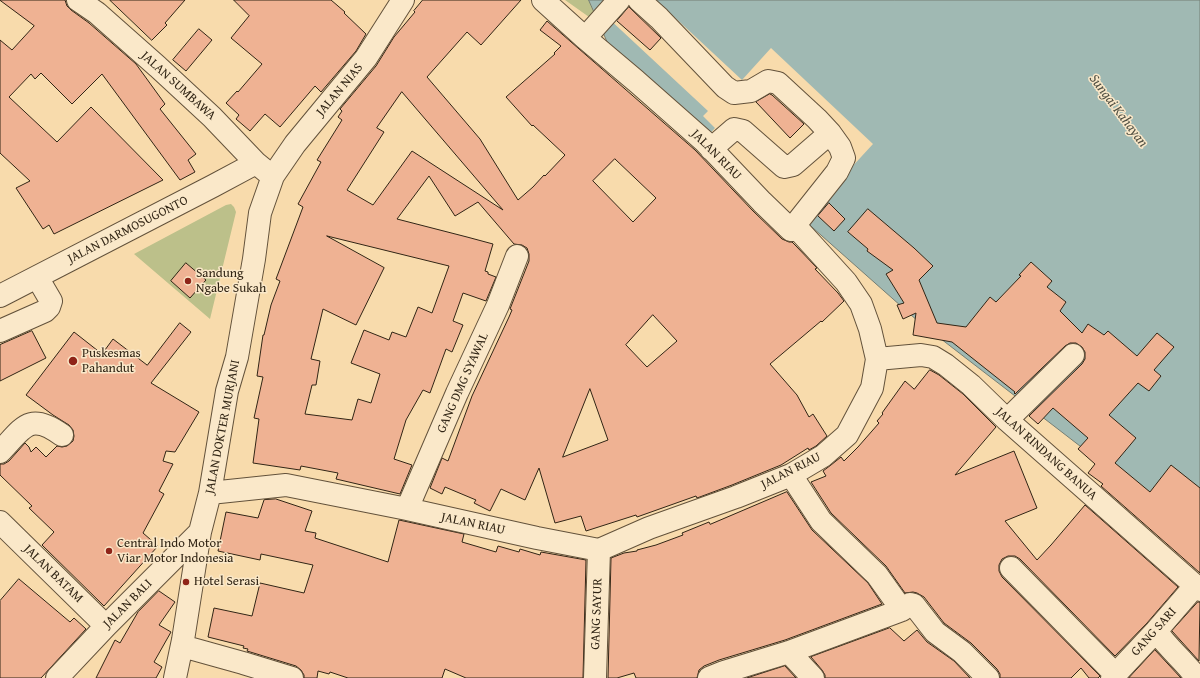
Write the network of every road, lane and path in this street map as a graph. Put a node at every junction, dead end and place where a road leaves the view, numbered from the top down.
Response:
1 (78, 0) edge
2 (403, 0) edge
3 (543, 0) edge
4 (619, 0) edge
5 (639, 0) edge
6 (585, 38) junction
7 (830, 133) junction
8 (711, 149) junction
9 (264, 170) junction
10 (791, 230) junction
11 (517, 256) dead end
12 (38, 277) junction
13 (0, 296) edge
14 (0, 331) edge
15 (1073, 355) dead end
16 (877, 359) junction
17 (1007, 420) junction
18 (62, 435) dead end
19 (0, 452) edge
20 (791, 474) junction
21 (210, 493) junction
22 (407, 509) junction
23 (0, 522) edge
24 (200, 532) junction
25 (599, 550) junction
26 (1011, 568) dead end
27 (1197, 588) edge
28 (902, 610) junction
29 (106, 626) junction
30 (1156, 631) junction
31 (182, 646) junction
32 (790, 652) junction
33 (762, 670) edge
34 (1114, 676) edge
35 (57, 678) edge
36 (175, 678) edge
37 (292, 678) edge
38 (595, 678) edge
39 (709, 678) edge
40 (813, 678) edge
41 (988, 678) edge
42 (1197, 678) edge

1 - 9 street, JALAN SUMBAWA
2 - 9 street, JALAN NIAS
3 - 6 street, JALAN RIAU
4 - 6 street
5 - 7 street
6 - 8 street, JALAN RIAU
7 - 8 street
7 - 10 street
8 - 10 street, JALAN RIAU
9 - 12 street, JALAN DARMOSUGONTO
9 - 21 street, JALAN DOKTER MURJANI
10 - 16 street, JALAN RIAU
11 - 22 street, GANG DMG SYAWAL
12 - 13 street, JALAN DARMOSUGONTO
12 - 14 street
15 - 17 street
16 - 17 street, JALAN RINDANG BANUA
16 - 20 street, JALAN RIAU
17 - 27 street, JALAN RINDANG BANUA
18 - 19 street
20 - 25 street, JALAN RIAU
20 - 28 street
21 - 22 street, JALAN RIAU
21 - 24 street, JALAN DOKTER MURJANI
22 - 25 street, JALAN RIAU
23 - 29 street, JALAN BATAM
24 - 29 street, JALAN BALI
24 - 31 street, JALAN DOKTER MURJANI
25 - 38 street, GANG SAYUR
26 - 34 street
27 - 30 street, GANG SARI
28 - 32 street
28 - 41 street
29 - 35 street, JALAN BALI
30 - 34 street, GANG SARI
30 - 42 street
31 - 36 street, JALAN DOKTER MURJANI
31 - 37 street
32 - 33 street
32 - 40 street
33 - 39 street

